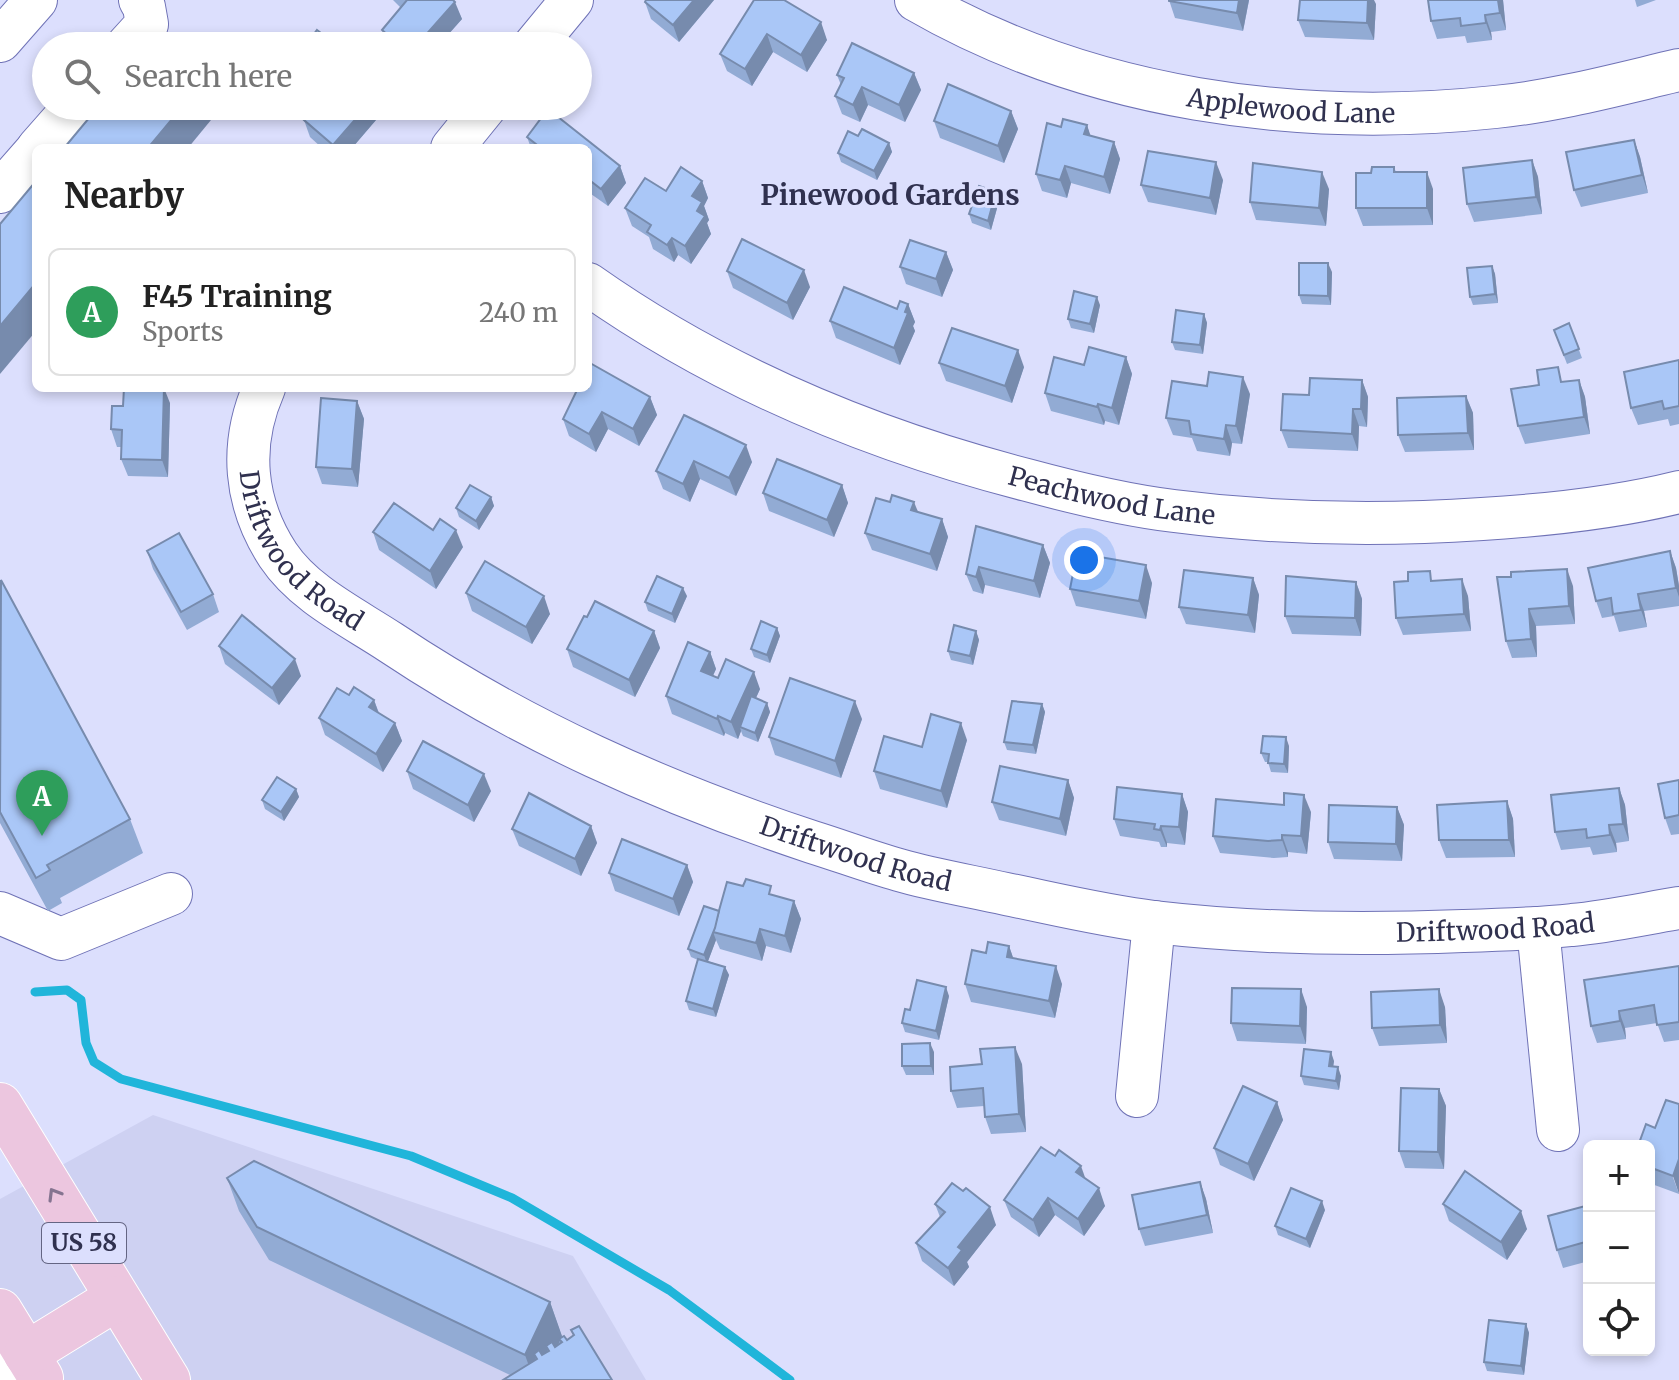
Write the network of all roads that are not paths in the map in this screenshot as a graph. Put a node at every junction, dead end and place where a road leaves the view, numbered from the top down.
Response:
1 (36, 0) edge
2 (140, 0) edge
3 (572, 0) edge
4 (916, 0) edge
5 (140, 32) edge
6 (546, 32) edge
7 (0, 41) edge
8 (1679, 70) edge
9 (63, 120) edge
10 (475, 120) edge
11 (41, 144) edge
12 (455, 144) edge
13 (32, 155) edge
14 (0, 192) edge
15 (592, 286) edge
16 (262, 392) edge
17 (1679, 492) edge
18 (171, 894) dead end
19 (1679, 908) edge
20 (0, 913) edge
21 (1154, 922) junction
22 (1538, 928) junction
23 (1137, 1096) dead end
24 (0, 1105) edge
25 (1558, 1130) dead end
26 (117, 1298) junction
27 (0, 1311) edge
28 (23, 1368) edge
29 (168, 1380) edge

1 - 7 street
2 - 5 street
3 - 6 street
4 - 8 street, Applewood Lane
9 - 11 street
10 - 12 street
13 - 14 street
15 - 17 street, Peachwood Lane
16 - 21 street, Driftwood Road
18 - 20 street
19 - 22 street, Driftwood Road
21 - 22 street, Driftwood Road
21 - 23 street
22 - 25 street
26 -> 24 main road, US 58
26 - 28 main road
26 - 29 main road, US 58
27 - 28 main road

